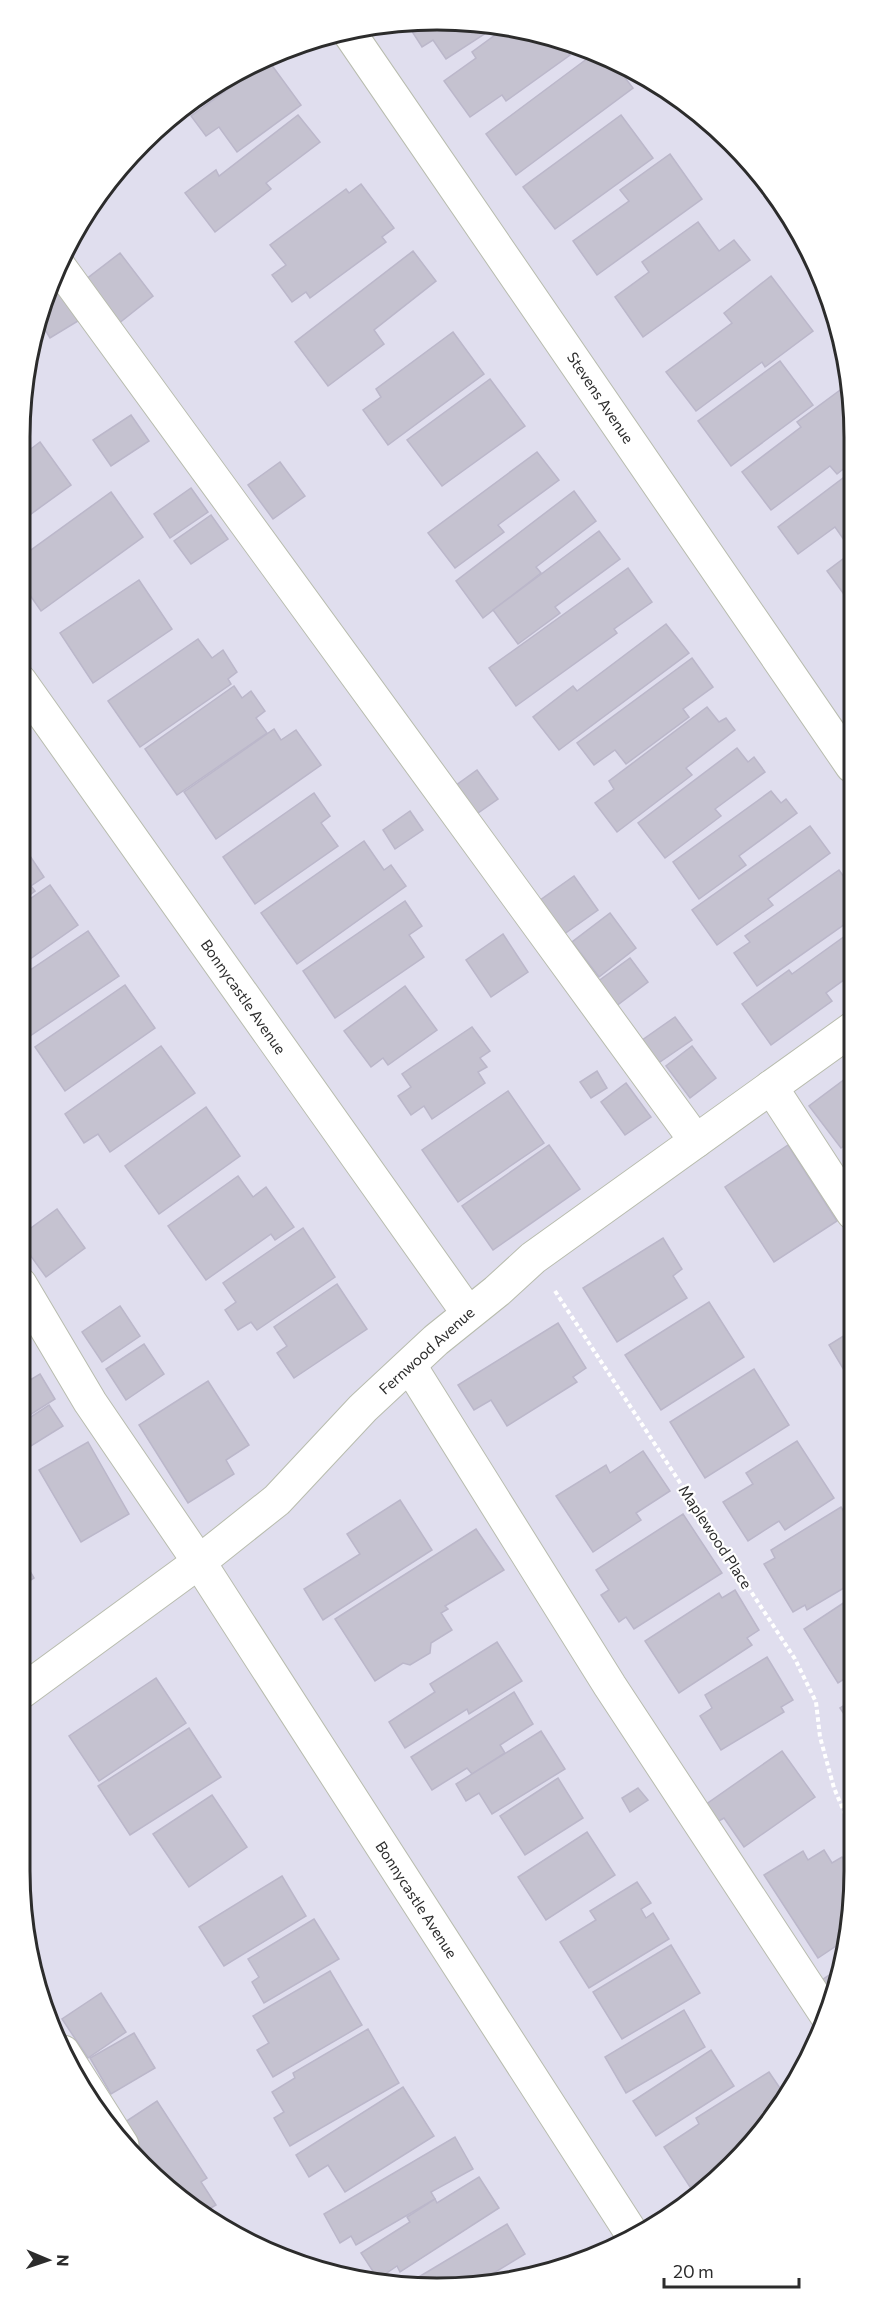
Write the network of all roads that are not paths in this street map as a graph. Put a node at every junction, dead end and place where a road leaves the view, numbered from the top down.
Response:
1 (354, 39) edge
2 (64, 274) edge
3 (30, 695) edge
4 (844, 754) edge
5 (844, 1035) edge
6 (771, 1087) junction
7 (696, 1142) junction
8 (844, 1199) edge
9 (30, 1301) edge
10 (468, 1313) junction
11 (410, 1366) junction
12 (199, 1562) junction
13 (30, 1687) edge
14 (820, 2007) edge
15 (629, 2229) edge

1 - 4 street, Stevens Avenue
2 - 7 street
3 - 10 street, Bonnycastle Avenue
5 - 6 street, Fernwood Avenue
6 - 7 street, Fernwood Avenue
6 - 8 street
7 - 10 street, Fernwood Avenue
9 - 12 street, Bonnycastle Avenue
10 - 11 street, Fernwood Avenue
11 - 12 street, Fernwood Avenue
11 - 14 street
12 - 13 street, Fernwood Avenue
12 - 15 street, Bonnycastle Avenue

